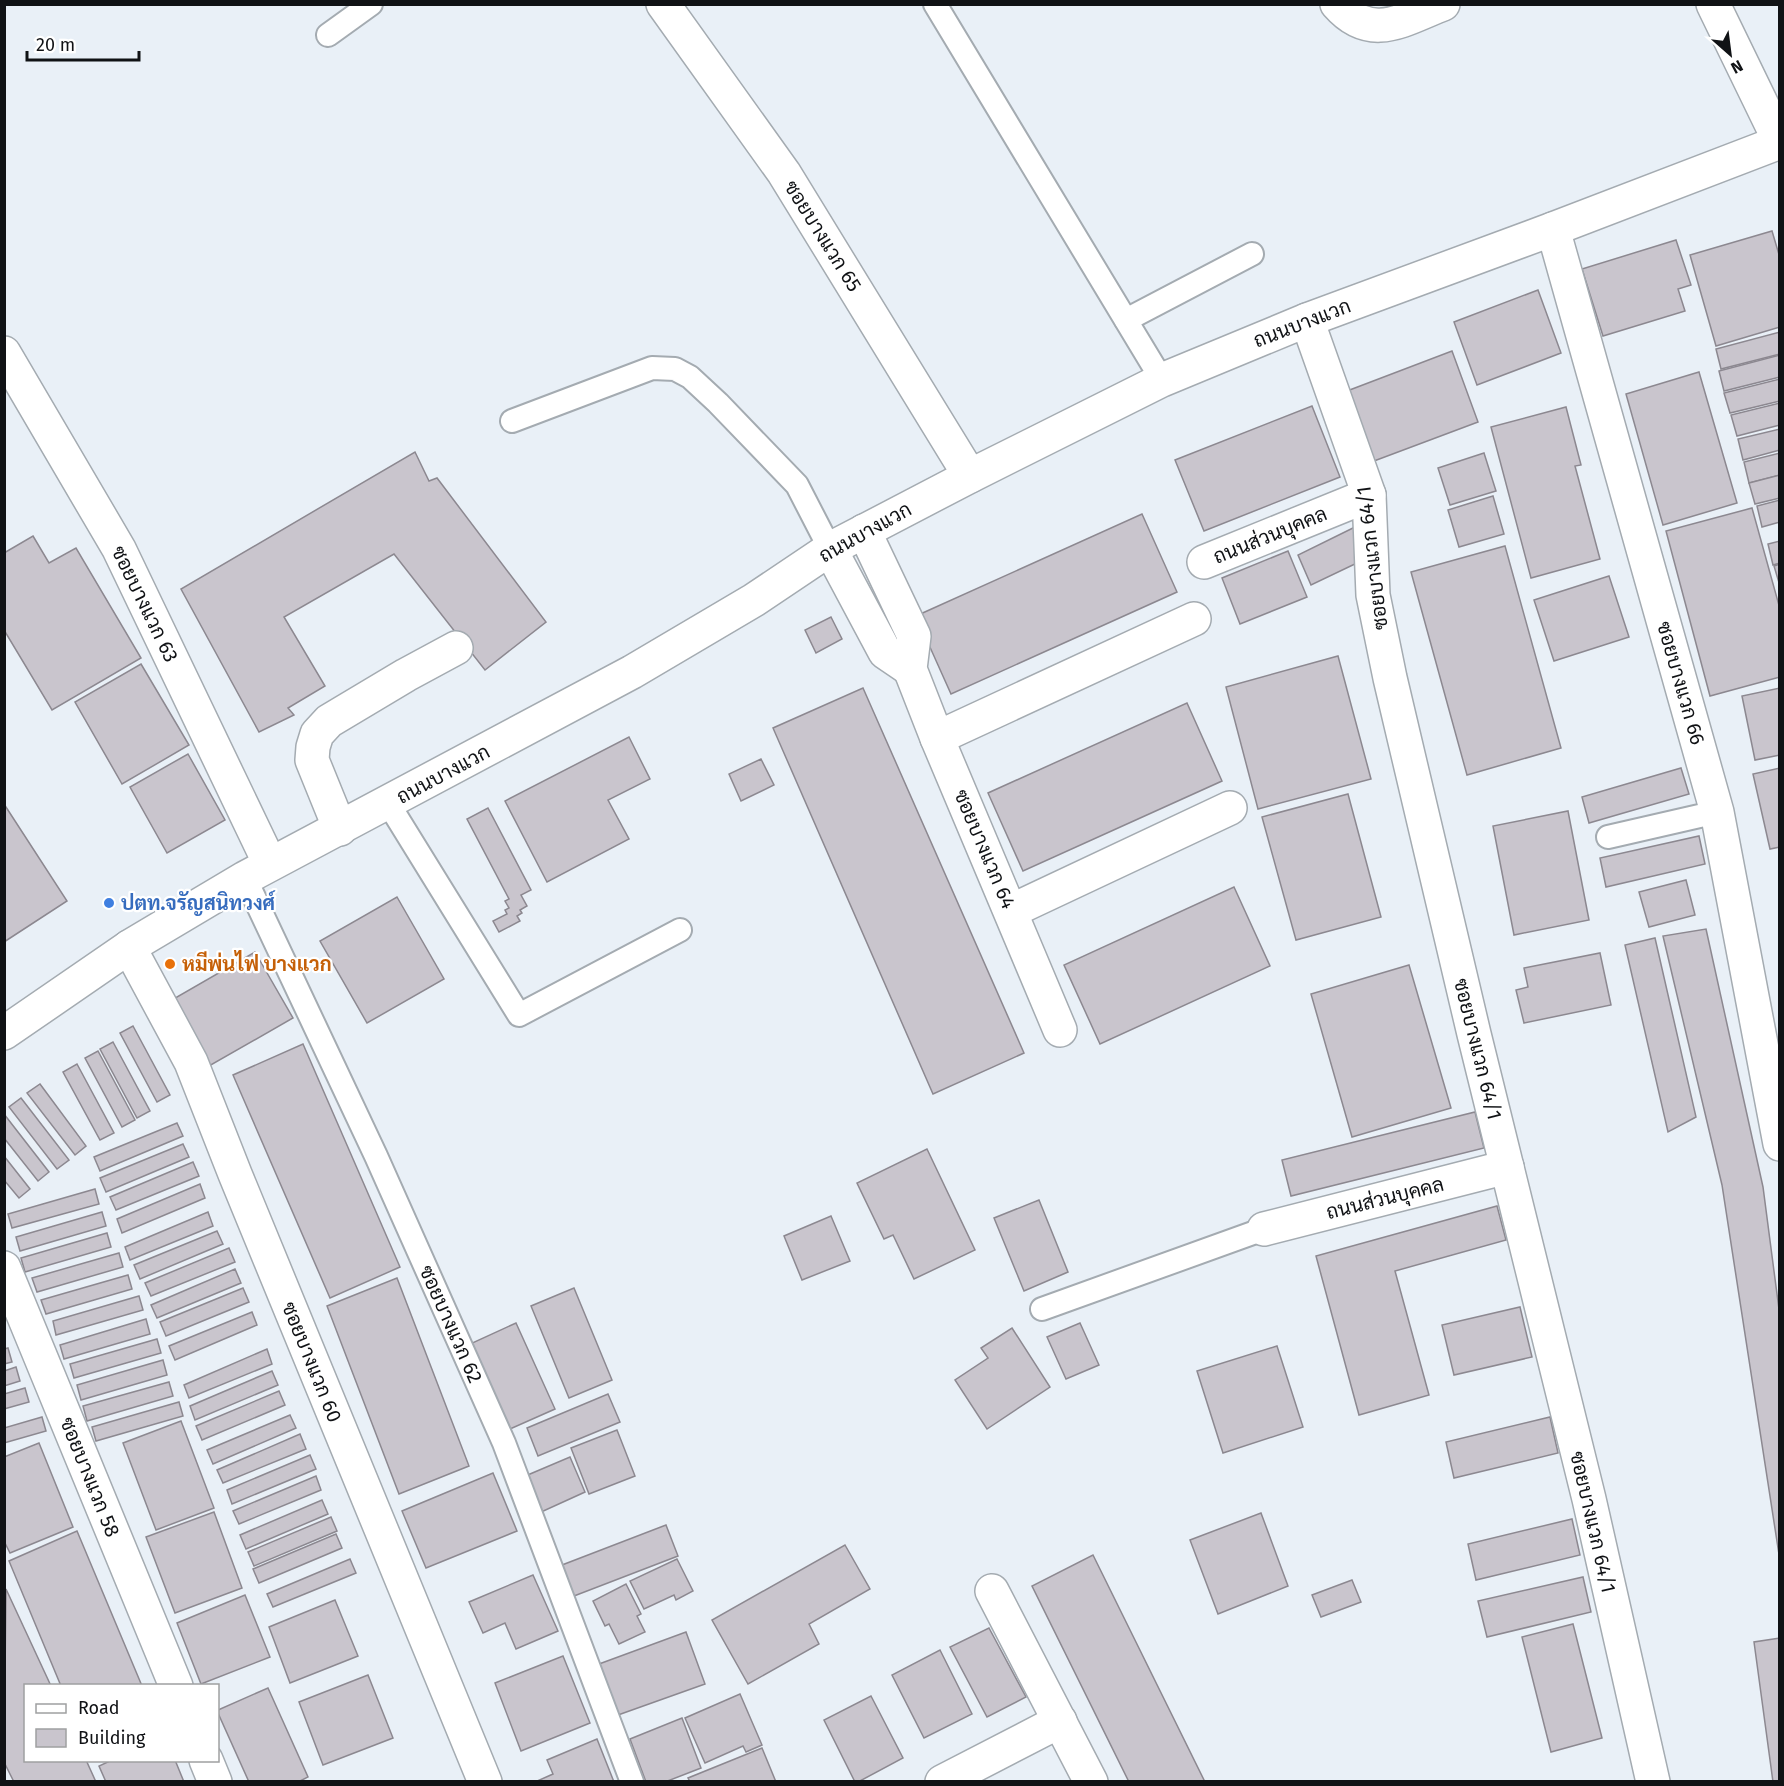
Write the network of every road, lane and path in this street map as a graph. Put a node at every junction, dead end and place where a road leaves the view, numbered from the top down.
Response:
1 (371, 4) edge
2 (663, 4) edge
3 (935, 4) edge
4 (1337, 4) edge
5 (1443, 4) edge
6 (1713, 4) edge
7 (328, 34) dead end
8 (1779, 142) edge
9 (1553, 229) junction
10 (1252, 254) dead end
11 (1126, 320) junction
12 (1307, 320) junction
13 (4, 353) edge
14 (1162, 380) junction
15 (13, 388) edge
16 (512, 421) dead end
17 (970, 476) junction
18 (1369, 495) junction
19 (864, 531) junction
20 (831, 549) junction
21 (1204, 562) dead end
22 (1194, 619) dead end
23 (456, 648) dead end
24 (910, 669) junction
25 (937, 738) junction
26 (388, 803) junction
27 (1230, 808) dead end
28 (1717, 812) junction
29 (340, 829) junction
30 (1608, 837) dead end
31 (258, 871) junction
32 (1011, 911) junction
33 (680, 930) dead end
34 (129, 947) junction
35 (1060, 1030) dead end
36 (4, 1033) edge
37 (1779, 1144) edge
38 (1507, 1167) junction
39 (1264, 1229) joint
40 (4, 1268) edge
41 (1042, 1309) dead end
42 (992, 1591) dead end
43 (175, 1684) edge
44 (1060, 1721) junction
45 (206, 1762) edge
46 (215, 1782) edge
47 (485, 1782) edge
48 (632, 1782) edge
49 (942, 1782) edge
50 (1091, 1782) edge
51 (1653, 1782) edge

1 - 7 lane
2 - 17 street, ซอยบางแวก 65
3 - 11 lane
4 - 5 street
6 - 8 street
8 - 9 street, ถนนบางแวก
9 - 12 street, ถนนบางแวก
9 - 28 street, ซอยบางแวก 66
10 - 11 lane
11 - 14 lane
12 - 14 street, ถนนบางแวก
12 - 18 street, ซอยบางแวก 64/1
13 - 15 street, ซอยบางแวก 63
14 - 17 street, ถนนบางแวก
15 - 31 street, ซอยบางแวก 63
16 - 20 lane
17 - 19 street, ถนนบางแวก
18 - 21 street, ถนนส่วนบุคคล
18 - 38 street, ซอยบางแวก 64/1
19 - 20 street, ถนนบางแวก
19 - 24 street, ซอยบางแวก 64
20 - 24 street
20 - 26 street, ถนนบางแวก
22 - 25 street
23 - 29 street
24 - 25 street, ซอยบางแวก 64
25 - 32 street, ซอยบางแวก 64
26 - 29 street, ถนนบางแวก
26 - 33 lane
27 - 32 street
28 - 30 lane
28 - 37 street, ซอยบางแวก 66
29 - 31 street, ถนนบางแวก
31 - 34 street, ถนนบางแวก
31 - 48 lane, ซอยบางแวก 62
32 - 35 street, ซอยบางแวก 64
34 - 36 street, ถนนบางแวก
34 - 47 street, ซอยบางแวก 60
38 - 39 street, ถนนส่วนบุคคล
38 - 51 street, ซอยบางแวก 64/1
39 - 41 lane
40 - 43 street, ซอยบางแวก 58
42 - 44 street
44 - 49 street
44 - 50 street
45 - 46 street

